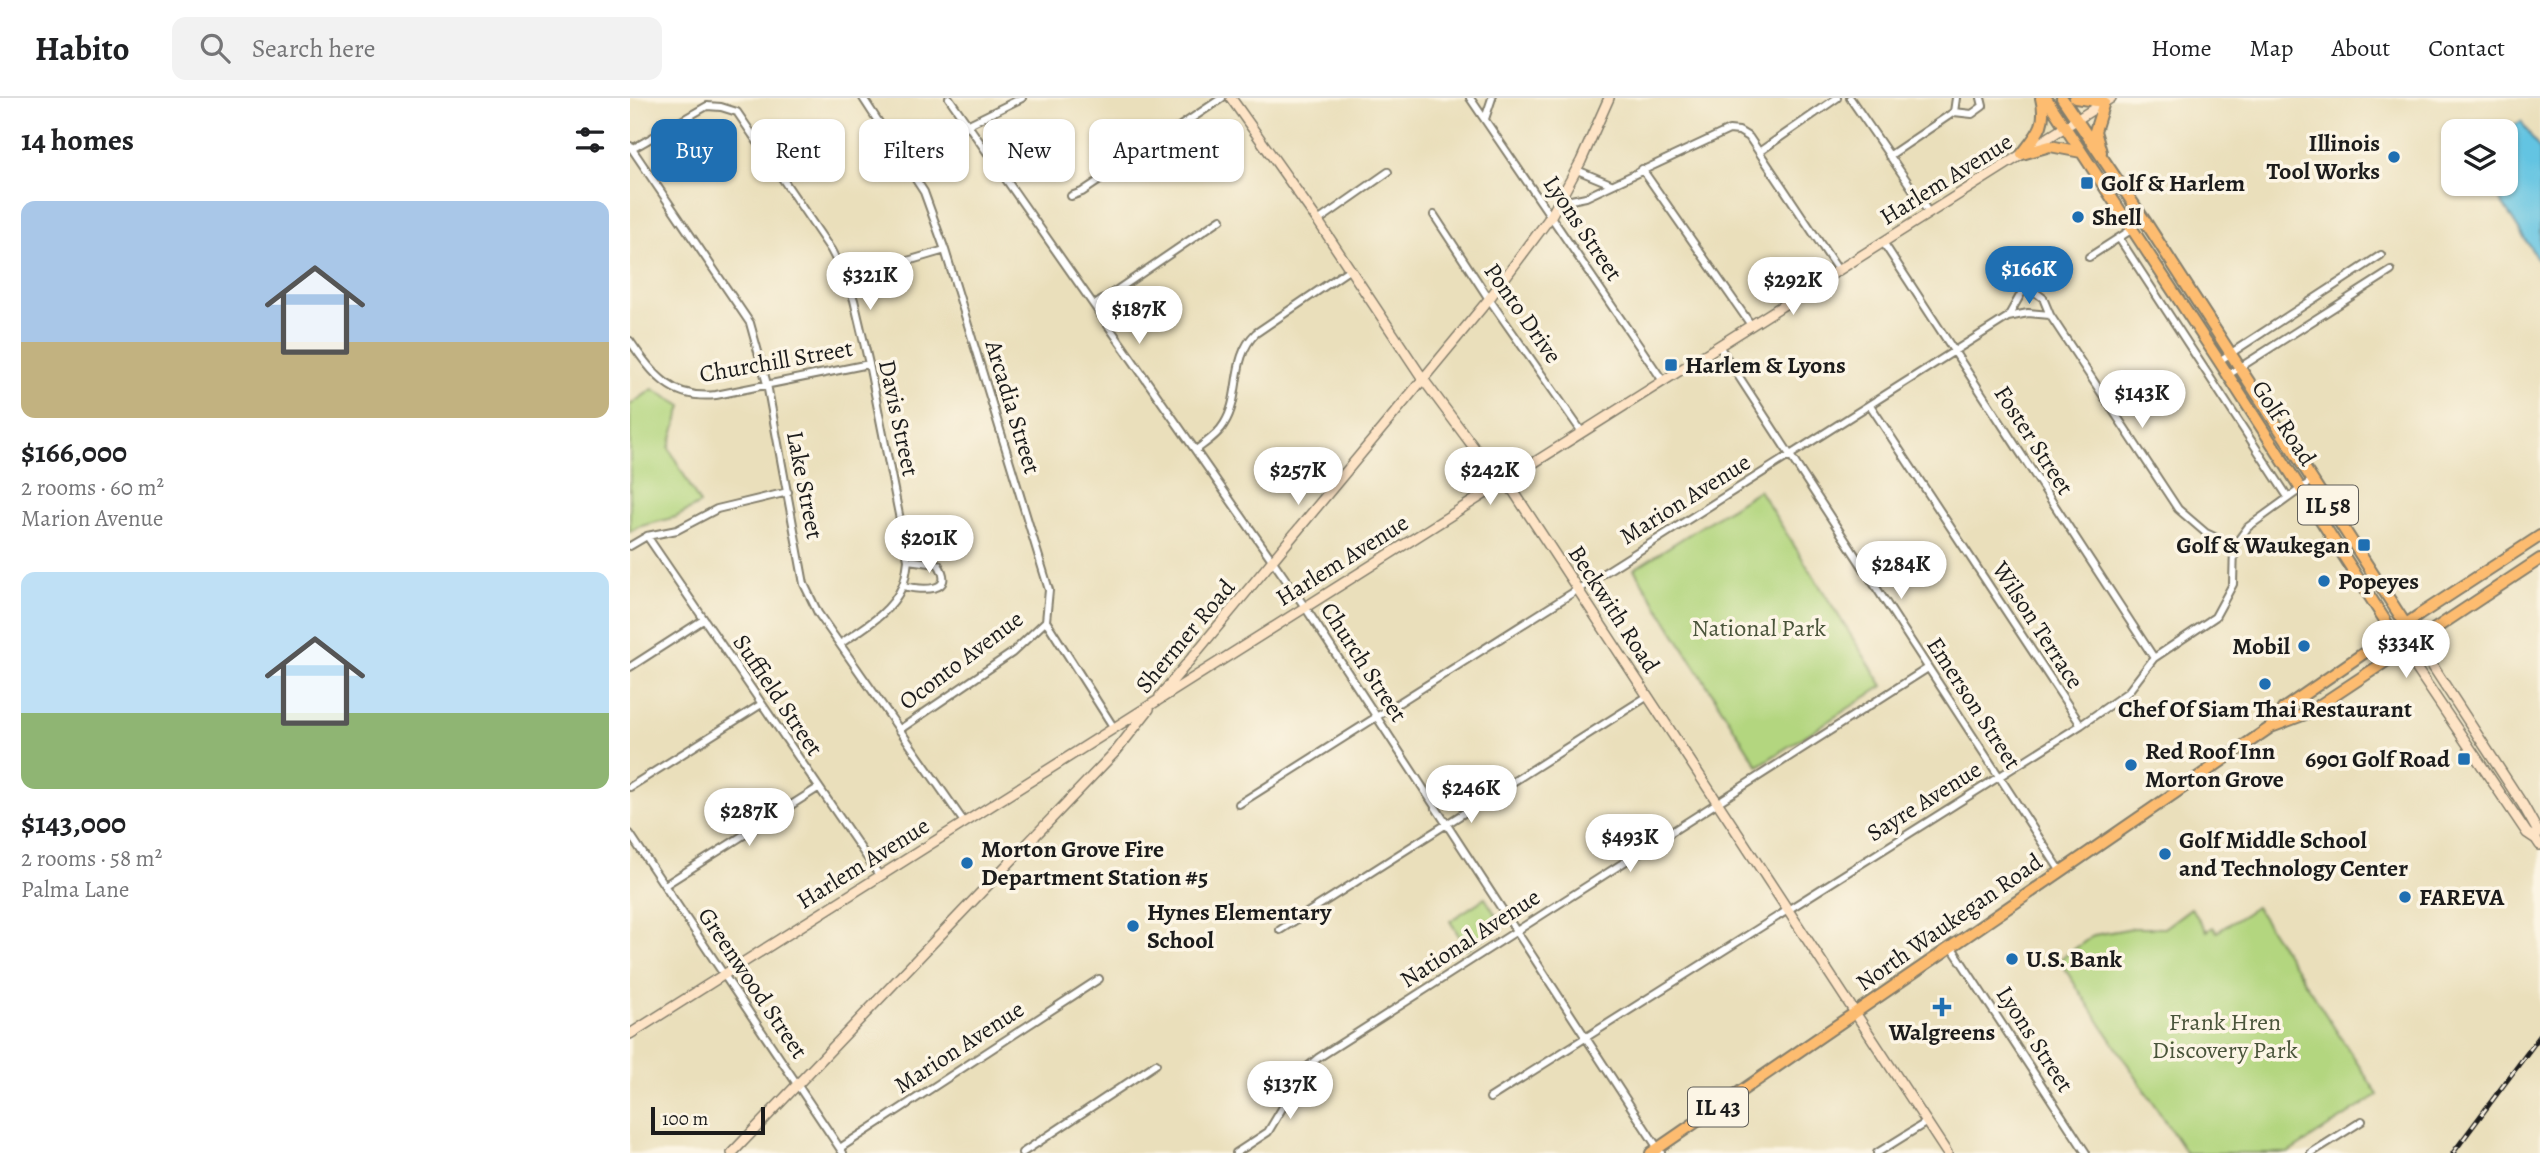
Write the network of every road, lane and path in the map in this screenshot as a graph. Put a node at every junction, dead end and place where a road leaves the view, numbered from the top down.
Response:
1 (863, 98) edge
2 (949, 98) edge
3 (1022, 98) edge
4 (1222, 98) edge
5 (1231, 98) edge
6 (1470, 98) edge
7 (1492, 98) edge
8 (1609, 98) edge
9 (1836, 98) edge
10 (1850, 98) edge
11 (1956, 98) edge
12 (1981, 98) edge
13 (2043, 98) edge
14 (2062, 98) edge
15 (2075, 98) edge
16 (2108, 100) edge
17 (1954, 112) junction
18 (877, 119) edge
19 (965, 119) edge
20 (1485, 119) junction
21 (2077, 120) junction
22 (969, 124) joint
23 (2065, 127) junction
24 (631, 148) edge
25 (1759, 152) junction
26 (2081, 152) junction
27 (2022, 155) junction
28 (1889, 156) junction
29 (2103, 160) junction
30 (1642, 169) junction
31 (1577, 170) junction
32 (1388, 172) dead end
33 (918, 182) edge
34 (1611, 184) junction
35 (1071, 197) dead end
36 (1562, 199) junction
37 (1929, 213) junction
38 (1434, 215) dead end
39 (1551, 216) junction
40 (1221, 219) dead end
41 (1318, 221) junction
42 (2131, 230) junction
43 (2119, 238) junction
44 (1882, 242) junction
45 (945, 250) junction
46 (2381, 255) dead end
47 (2089, 257) dead end
48 (1350, 269) junction
49 (1838, 270) junction
50 (2391, 271) dead end
51 (846, 279) junction
52 (1489, 299) junction
53 (1095, 305) junction
54 (2050, 315) junction
55 (2008, 317) junction
56 (1751, 325) junction
57 (630, 341) edge
58 (1719, 345) junction
59 (1953, 352) junction
60 (2230, 353) junction
61 (2219, 361) junction
62 (869, 364) junction
63 (2240, 368) junction
64 (2228, 375) junction
65 (1423, 379) junction
66 (1663, 381) junction
67 (766, 384) junction
68 (1870, 405) junction
69 (1582, 432) junction
70 (1196, 450) junction
71 (1790, 455) junction
72 (2313, 480) junction
73 (1504, 481) junction
74 (2301, 488) junction
75 (788, 492) junction
76 (2288, 496) junction
77 (647, 536) junction
78 (2540, 536) edge
79 (630, 546) edge
80 (2234, 546) junction
81 (908, 559) junction
82 (2540, 559) edge
83 (1272, 561) junction
84 (903, 586) junction
85 (1578, 589) junction
86 (1305, 607) junction
87 (704, 620) junction
88 (1046, 621) junction
89 (2405, 624) junction
90 (2393, 633) junction
91 (2417, 642) junction
92 (840, 644) junction
93 (2404, 650) junction
94 (2154, 658) junction
95 (630, 667) edge
96 (1928, 668) junction
97 (1648, 695) junction
98 (1153, 704) junction
99 (760, 705) junction
100 (1377, 717) junction
101 (2081, 725) junction
102 (2271, 727) junction
103 (1114, 728) junction
104 (899, 730) junction
105 (2000, 776) junction
106 (630, 787) edge
107 (818, 788) junction
108 (1718, 803) junction
109 (1239, 804) dead end
110 (964, 822) junction
111 (1447, 824) junction
112 (630, 834) edge
113 (2538, 842) edge
114 (2060, 870) junction
115 (879, 875) junction
116 (665, 885) junction
117 (1788, 910) junction
118 (1280, 930) dead end
119 (1516, 931) junction
120 (1951, 946) junction
121 (725, 973) junction
122 (1099, 979) dead end
123 (1855, 1013) junction
124 (630, 1034) edge
125 (1586, 1037) junction
126 (1156, 1064) dead end
127 (798, 1086) junction
128 (1490, 1098) dead end
129 (2362, 1121) dead end
130 (1927, 1122) junction
131 (842, 1151) edge
132 (1657, 1152) edge
133 (732, 1153) edge
134 (1022, 1153) edge
135 (1236, 1153) edge
136 (1877, 1153) edge
137 (1947, 1153) edge
138 (2086, 1153) edge
139 (2311, 1153) edge

1 - 18 street, Arcadia Street
2 - 19 street, Church Street
3 - 22 street
4 - 35 street
5 - 41 main road, Beckwith Road
6 - 20 street, Lyons Street
7 - 20 street
8 - 31 main road, Shermer Road
9 - 25 street
10 - 28 street
11 - 17 street
12 - 17 street
13 - 23 main road, Golf Road / IL 58
13 - 27 main road
14 - 21 main road, Golf Road / IL 58
15 - 16 main road
16 - 21 main road, Harlem Avenue
16 - 29 main road
17 - 28 street
20 - 39 street, Lyons Street
21 - 23 main road, Harlem Avenue
21 - 29 main road, Golf Road / IL 58
22 - 53 street, Church Street
23 - 26 main road, Golf Road / IL 58
23 - 27 main road, Harlem Avenue
24 - 51 street, Davis Street
24 - 67 street, Lake Street
25 - 30 street
25 - 49 street
26 - 27 main road
26 - 42 main road, Golf Road / IL 58
27 - 37 main road, Harlem Avenue
28 - 37 street
29 - 60 main road, Golf Road / IL 58
30 - 34 street
30 - 56 street
31 - 34 street
31 - 36 main road, Shermer Road
32 - 41 street
33 - 45 street, Arcadia Street
34 - 36 street
36 - 39 main road, Shermer Road
37 - 44 main road, Harlem Avenue
38 - 52 street, Ponto Drive
39 - 52 main road, Shermer Road
39 - 66 street, Lyons Street
40 - 53 street
41 - 48 main road, Beckwith Road
42 - 43 street
42 - 61 main road, Golf Road / IL 58
43 - 47 street
43 - 76 street
44 - 49 main road, Harlem Avenue
44 - 59 street, Foster Street
45 - 51 street
45 - 88 street, Arcadia Street
46 - 60 street
48 - 65 main road, Beckwith Road
48 - 70 street
49 - 56 main road, Harlem Avenue
50 - 63 street
51 - 62 street, Davis Street
52 - 65 main road, Shermer Road
52 - 69 street, Ponto Drive
53 - 70 street, Church Street
54 - 55 street, Marion Avenue
54 - 55 street
54 - 80 street
55 - 59 street, Marion Avenue
56 - 58 main road, Harlem Avenue
57 - 67 street, Churchill Street
58 - 66 main road, Harlem Avenue
58 - 71 street, Emerson Street
59 - 68 street, Marion Avenue
59 - 94 street, Foster Street
60 - 61 street
60 - 63 main road, Golf Road / IL 58
61 - 64 main road, Golf Road / IL 58
62 - 67 street, Churchill Street
62 - 81 street, Davis Street
63 - 64 street
63 - 72 main road, Golf Road / IL 58
64 - 74 main road, Golf Road / IL 58
65 - 73 main road, Beckwith Road
65 - 83 main road, Shermer Road
66 - 69 main road, Harlem Avenue
67 - 75 street, Lake Street
68 - 71 street, Marion Avenue
68 - 101 street, Wilson Terrace
69 - 73 main road, Harlem Avenue
70 - 83 street, Church Street
71 - 85 street, Marion Avenue
71 - 96 street, Emerson Street
72 - 74 street
72 - 89 main road, Golf Road / IL 58
73 - 85 main road, Beckwith Road
73 - 86 main road, Harlem Avenue
74 - 76 street
74 - 90 main road, Golf Road / IL 58
75 - 77 street
75 - 92 street, Lake Street
76 - 80 street
77 - 79 street
77 - 87 street, Suffield Street
78 - 89 main road, IL 43
80 - 94 street, Sayre Avenue
81 - 84 street, Davis Street
81 - 84 street
82 - 91 main road, IL 43
83 - 86 street, Church Street
83 - 98 main road, Shermer Road
84 - 92 street, Davis Street
85 - 97 main road, Beckwith Road
85 - 100 street, Marion Avenue
86 - 98 main road, Harlem Avenue
86 - 100 street, Church Street
87 - 95 street
87 - 99 street, Suffield Street
88 - 103 street
88 - 104 street, Oconto Avenue
89 - 90 main road, IL 43
89 - 91 main road, Golf Road / IL 58
90 - 93 main road, Golf Road
90 - 102 main road, North Waukegan Road / IL 43
91 - 93 main road, IL 43
91 - 113 main road, Golf Road
92 - 104 street, Lake Street
93 - 102 main road, North Waukegan Road / IL 43
93 - 113 main road, Golf Road
94 - 101 street, Sayre Avenue
96 - 105 street, Emerson Street
96 - 108 street, National Avenue
97 - 108 main road, Beckwith Road
97 - 111 street
98 - 103 main road, Harlem Avenue
98 - 127 main road, Shermer Road
99 - 106 street
99 - 107 street, Suffield Street
100 - 109 street, Marion Avenue
100 - 111 street, Church Street
101 - 105 street, Sayre Avenue
102 - 114 main road, North Waukegan Road / IL 43
103 - 110 main road, Harlem Avenue
104 - 110 street, Lake Street
105 - 114 street, Emerson Street
105 - 117 street, Sayre Avenue
107 - 115 street, Suffield Street
107 - 116 street
108 - 117 main road, Beckwith Road
108 - 119 street, National Avenue
110 - 115 main road, Harlem Avenue
111 - 118 street
111 - 119 street, Church Street
112 - 116 street, Greenwood Street
114 - 120 main road, North Waukegan Road / IL 43
115 - 121 main road, Harlem Avenue
116 - 121 street, Greenwood Street
117 - 123 main road, Beckwith Road
117 - 125 street, Sayre Avenue
119 - 125 street, Church Street
119 - 135 street, National Avenue
120 - 123 main road, North Waukegan Road / IL 43
120 - 138 street, Lyons Street
121 - 124 main road, Harlem Avenue
121 - 127 street, Greenwood Street
122 - 131 street, Marion Avenue
123 - 130 main road, Beckwith Road
123 - 132 main road, North Waukegan Road / IL 43
125 - 128 street, Sayre Avenue
125 - 132 street, Church Street
126 - 134 street
127 - 131 street, Greenwood Street
127 - 133 main road, Shermer Road
129 - 139 street
130 - 136 street
130 - 137 main road, Beckwith Road

